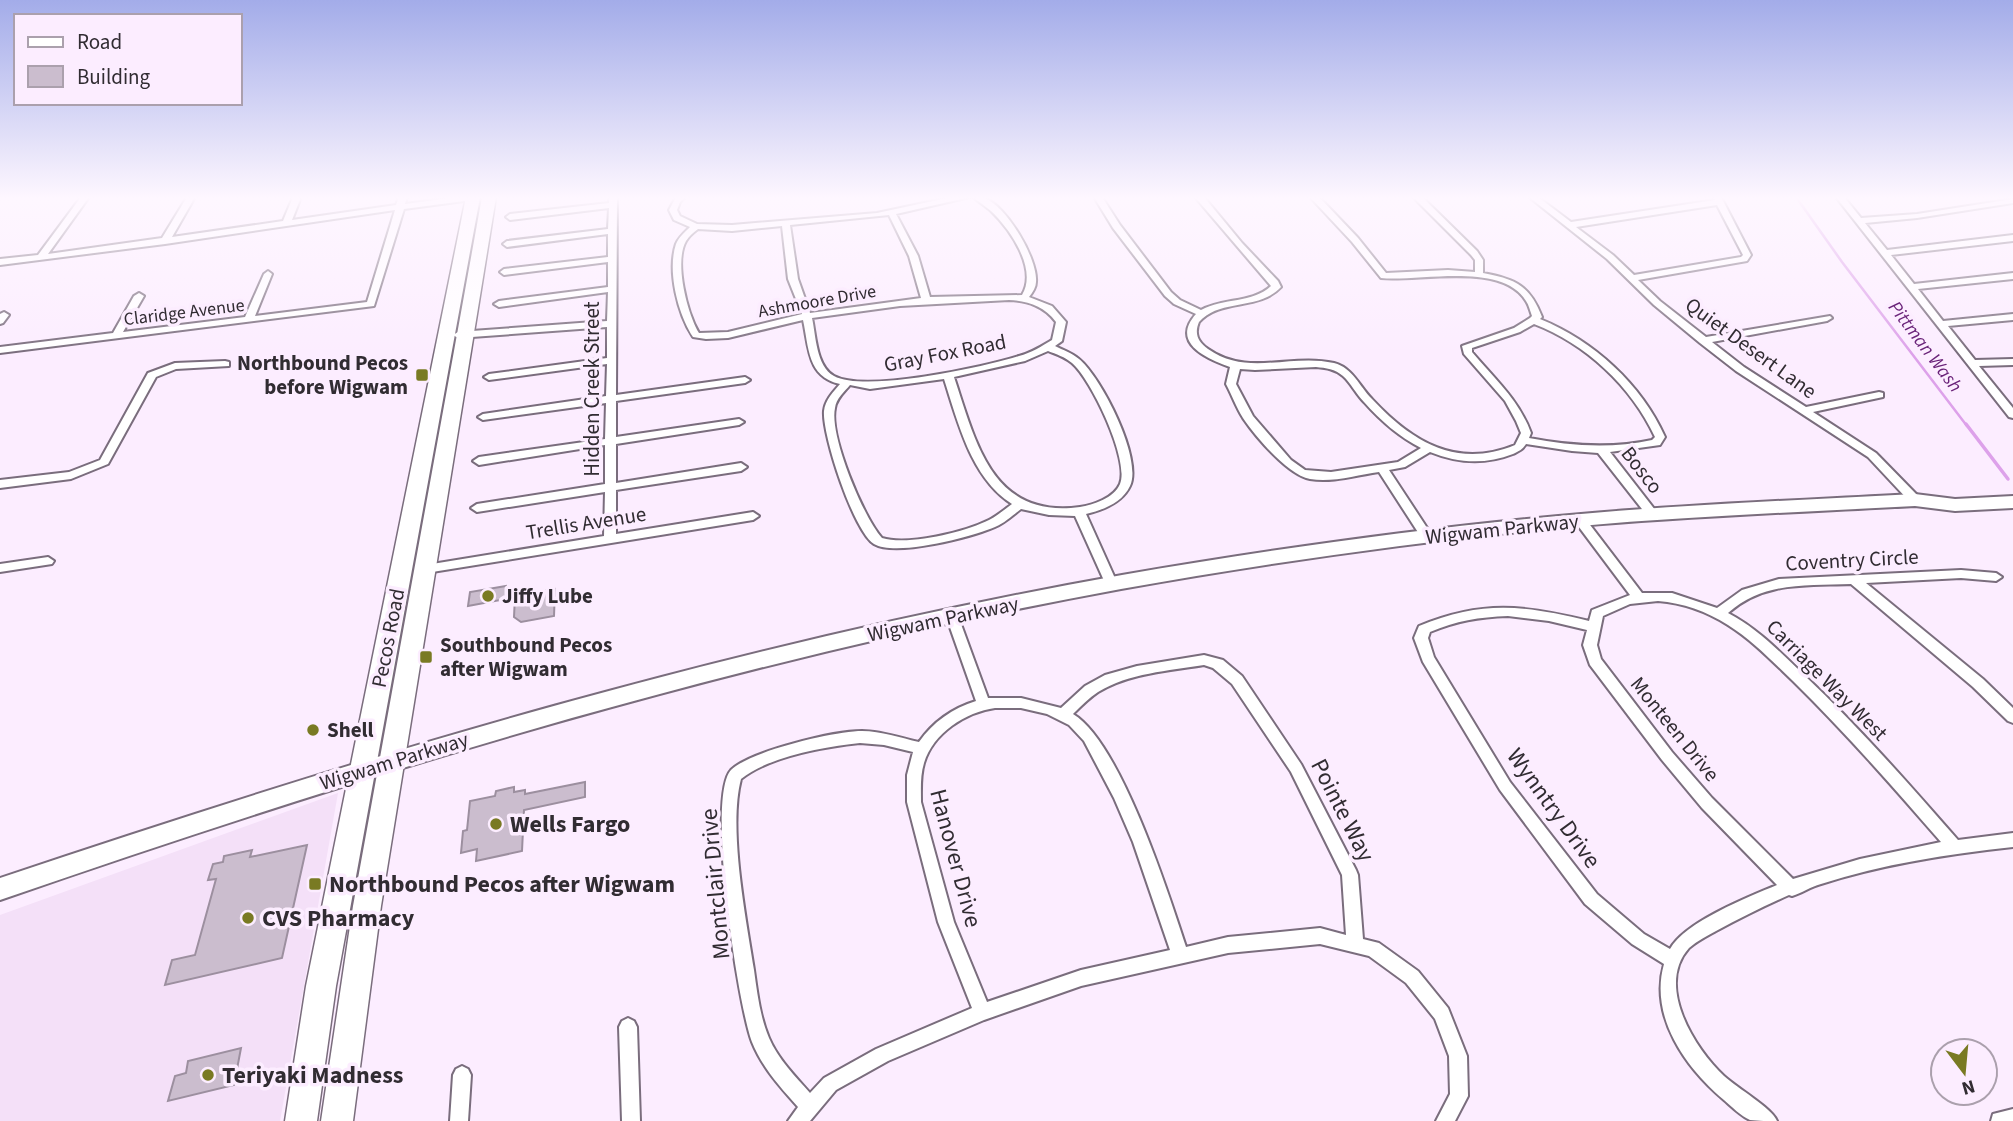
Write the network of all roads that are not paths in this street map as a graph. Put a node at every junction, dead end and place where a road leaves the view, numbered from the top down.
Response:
1 (47, 249) edge
2 (101, 249) edge
3 (388, 249) edge
4 (468, 249) edge
5 (476, 249) edge
6 (612, 249) edge
7 (680, 249) edge
8 (789, 249) edge
9 (912, 249) edge
10 (1022, 249) edge
11 (1134, 249) edge
12 (1243, 249) edge
13 (1363, 249) edge
14 (1470, 249) edge
15 (1599, 249) edge
16 (1744, 249) edge
17 (1882, 249) edge
18 (1929, 249) edge
19 (1885, 253) junction
20 (41, 257) junction
21 (612, 259) junction
22 (0, 262) edge
23 (504, 272) dead end
24 (268, 274) dead end
25 (1479, 274) junction
26 (2013, 276) edge
27 (1632, 278) junction
28 (1911, 287) junction
29 (612, 289) junction
30 (139, 296) dead end
31 (1023, 299) junction
32 (926, 301) junction
33 (499, 304) dead end
34 (1203, 314) junction
35 (807, 316) junction
36 (2013, 317) edge
37 (1827, 318) dead end
38 (248, 320) junction
39 (1533, 320) junction
40 (611, 324) junction
41 (1941, 324) junction
42 (456, 335) junction
43 (116, 336) junction
44 (1703, 341) junction
45 (1048, 346) junction
46 (0, 351) edge
47 (612, 360) junction
48 (2013, 362) edge
49 (1973, 363) junction
50 (225, 364) dead end
51 (1236, 365) junction
52 (948, 375) junction
53 (489, 377) dead end
54 (745, 380) dead end
55 (846, 383) junction
56 (1879, 395) dead end
57 (612, 399) junction
58 (2011, 410) edge
59 (1803, 411) junction
60 (483, 417) dead end
61 (739, 422) dead end
62 (1521, 440) junction
63 (611, 442) junction
64 (1428, 448) junction
65 (1601, 449) junction
66 (479, 461) dead end
67 (741, 467) dead end
68 (1383, 469) junction
69 (0, 484) edge
70 (610, 488) junction
71 (2013, 490) edge
72 (1915, 500) junction
73 (2013, 502) edge
74 (1020, 504) junction
75 (477, 509) dead end
76 (1079, 512) junction
77 (1653, 514) junction
78 (753, 516) dead end
79 (1580, 520) junction
80 (432, 533) junction
81 (408, 537) junction
82 (1427, 537) junction
83 (610, 539) junction
84 (48, 561) dead end
85 (0, 568) edge
86 (426, 569) junction
87 (1996, 577) dead end
88 (1853, 579) junction
89 (1112, 585) junction
90 (1638, 596) junction
91 (1719, 614) junction
92 (952, 616) junction
93 (1592, 627) junction
94 (984, 705) junction
95 (1061, 716) junction
96 (2013, 717) edge
97 (923, 749) junction
98 (392, 761) junction
99 (362, 770) junction
100 (2013, 840) edge
101 (1954, 846) junction
102 (0, 889) edge
103 (1792, 889) junction
104 (1355, 944) junction
105 (1180, 955) junction
106 (1674, 961) junction
107 (982, 1012) junction
108 (628, 1027) dead end
109 (462, 1075) dead end
110 (810, 1107) junction
111 (2013, 1118) edge
112 (1447, 1120) edge
113 (302, 1121) edge
114 (337, 1121) edge
115 (459, 1121) edge
116 (631, 1121) edge
117 (797, 1121) edge
118 (1768, 1121) edge
119 (2000, 1121) edge

1 - 20 street
2 - 20 street
3 - 38 street, Claridge Avenue
4 - 42 main road, Pecos Road
5 - 42 main road, Pecos Road
6 - 21 street, Hidden Creek Street
7 - 35 street, Ashmoore Drive
8 - 35 street
9 - 32 street
10 - 31 street
11 - 34 street
12 - 34 street
13 - 25 street
14 - 25 street
15 - 27 street, Quiet Desert Lane
16 - 27 street
17 - 19 street
18 - 19 street
19 - 28 street
20 - 22 street
21 - 23 street
21 - 29 street, Hidden Creek Street
24 - 38 street
25 - 39 street
26 - 28 street
27 - 44 street, Quiet Desert Lane
28 - 41 street
29 - 33 street
29 - 40 street, Hidden Creek Street
30 - 43 street
31 - 32 street, Ashmoore Drive
31 - 45 street
32 - 35 street, Ashmoore Drive
34 - 51 street
35 - 55 street
36 - 41 street
37 - 44 street
38 - 43 street, Claridge Avenue
39 - 62 street
39 - 65 street
40 - 42 street
40 - 47 street, Hidden Creek Street
41 - 49 street
42 - 80 main road, Pecos Road
42 - 81 main road, Pecos Road
43 - 46 street, Claridge Avenue
44 - 59 street, Quiet Desert Lane
45 - 52 street, Gray Fox Road
45 - 76 street
47 - 53 street
47 - 57 street, Hidden Creek Street
48 - 49 street
49 - 58 street
50 - 69 street
51 - 64 street
51 - 68 street
52 - 55 street, Gray Fox Road
52 - 74 street
54 - 57 street
55 - 74 street
56 - 59 street
57 - 60 street
57 - 63 street, Hidden Creek Street
59 - 72 street, Quiet Desert Lane
61 - 63 street
62 - 64 street
62 - 65 street
63 - 66 street
63 - 70 street, Hidden Creek Street
64 - 68 street
65 - 77 street, Bosco
67 - 70 street
68 - 82 street
70 - 75 street
70 - 83 street, Hidden Creek Street
71 - 72 main road, Wigwam Parkway
72 - 73 main road, Wigwam Parkway
72 - 77 main road, Wigwam Parkway
74 - 76 street
76 - 89 street
77 - 79 main road, Wigwam Parkway
78 - 83 street, Trellis Avenue
79 - 82 main road, Wigwam Parkway
79 - 90 street
80 - 81 main road
80 - 86 main road, Pecos Road
81 - 99 main road, Pecos Road
82 - 89 main road, Wigwam Parkway
83 - 86 street, Trellis Avenue
84 - 85 street
86 - 98 main road, Pecos Road
87 - 88 street, Coventry Circle
88 - 91 street, Coventry Circle
88 - 96 street
89 - 92 main road, Wigwam Parkway
90 - 91 street, Carriage Way West
90 - 93 street
91 - 101 street, Carriage Way West
92 - 94 street
92 - 98 main road, Wigwam Parkway
93 - 103 street, Monteen Drive
93 - 106 street, Wynntry Drive
94 - 95 street, Hanover Drive
94 - 97 street, Hanover Drive
95 - 104 street, Pointe Way
95 - 105 street, Hanover Drive
97 - 107 street, Hanover Drive
97 - 110 street, Montclair Drive
98 - 99 main road, Wigwam Parkway
98 - 114 main road, Pecos Road
99 - 102 main road, Wigwam Parkway
99 - 113 main road, Pecos Road
100 - 101 street
101 - 103 street
103 - 106 street
104 - 105 street
104 - 112 street
105 - 107 street
106 - 118 street
107 - 110 street
108 - 116 street
109 - 115 street
110 - 117 street
111 - 119 street

